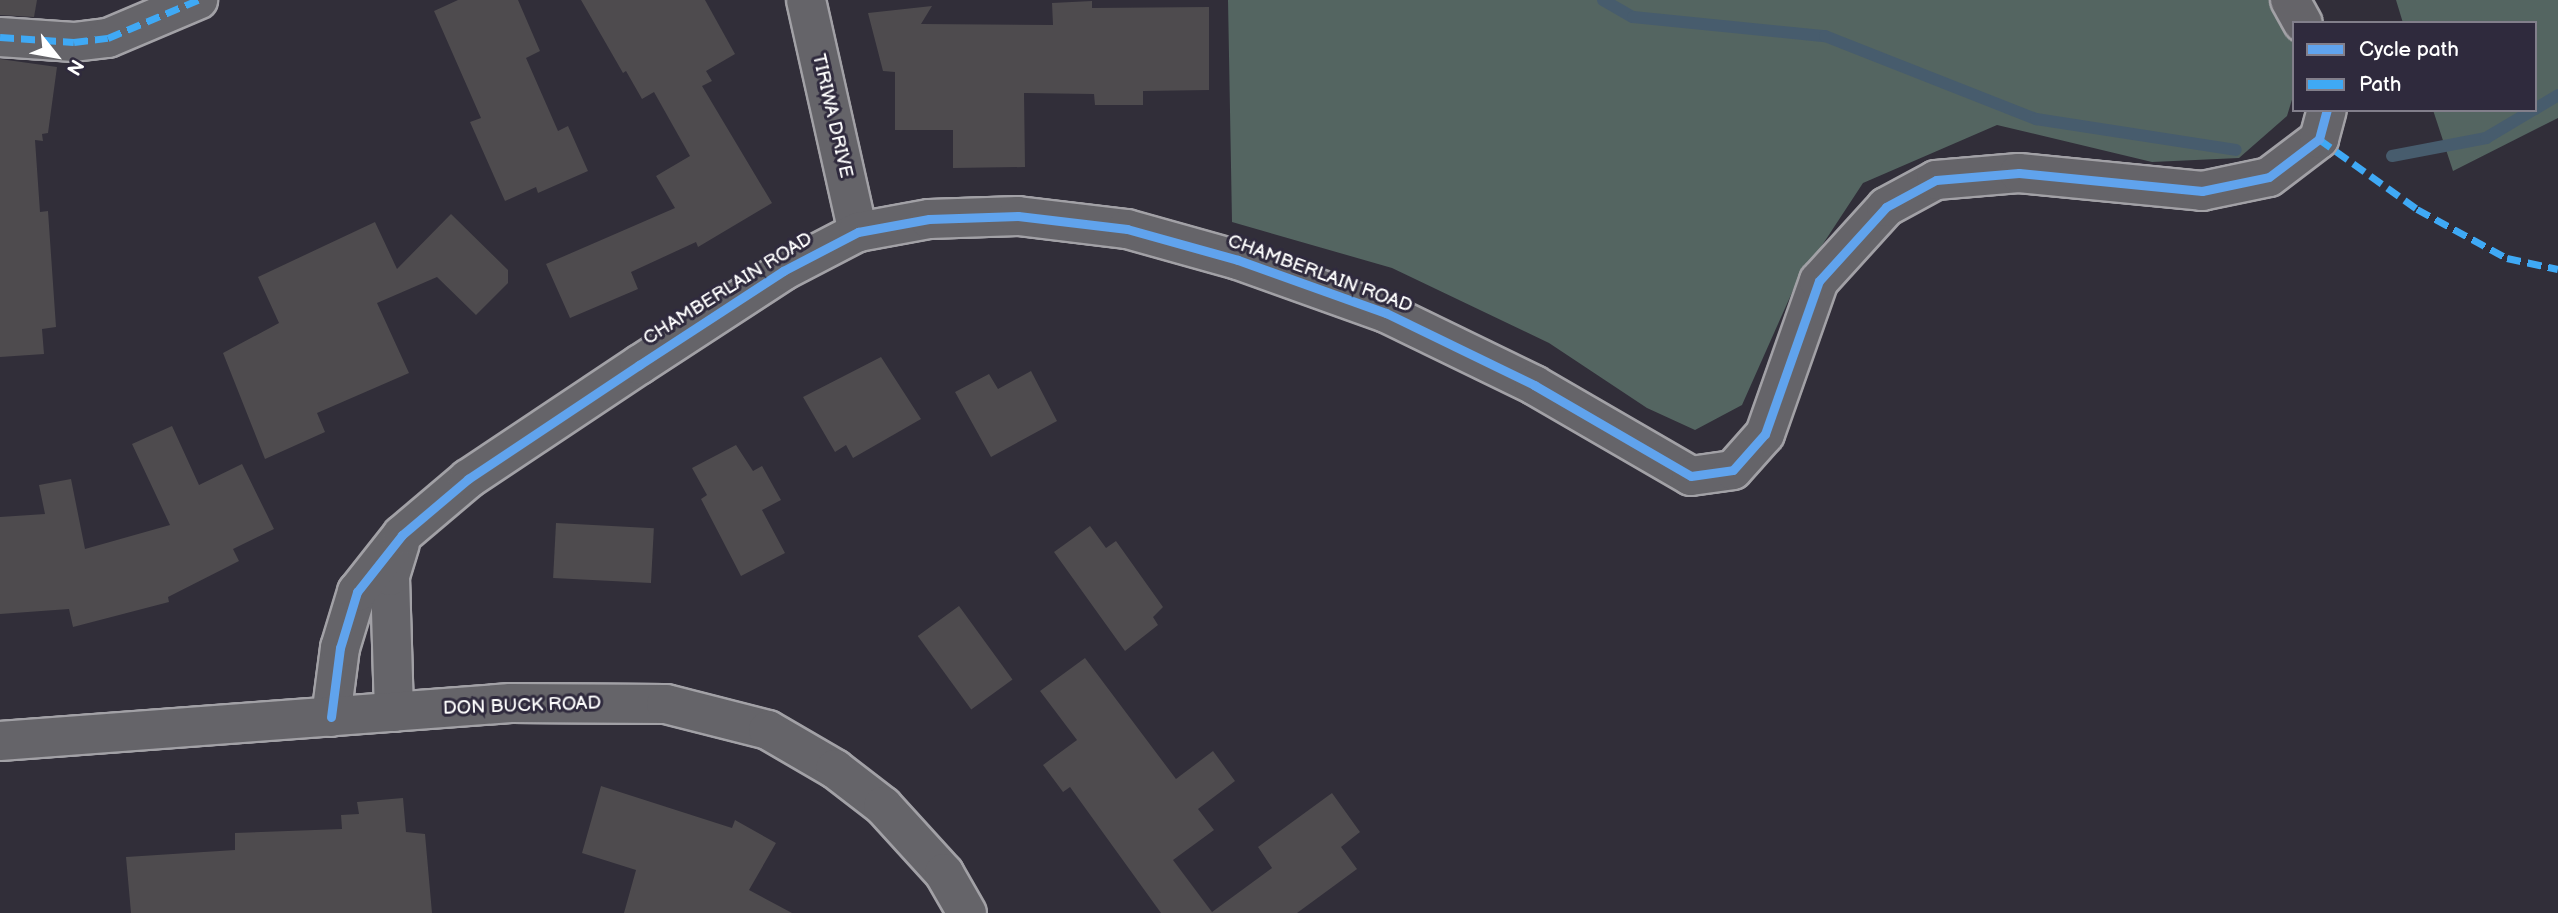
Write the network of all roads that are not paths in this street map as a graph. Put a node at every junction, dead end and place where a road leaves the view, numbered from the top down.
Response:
1 (198, 0) edge
2 (806, 0) edge
3 (2290, 0) edge
4 (2302, 21) edge
5 (0, 37) edge
6 (2326, 112) edge
7 (858, 232) junction
8 (402, 534) junction
9 (394, 712) junction
10 (331, 717) junction
11 (0, 741) edge
12 (967, 913) edge

1 - 5 street
2 - 7 street, TIRIWA DRIVE
3 - 4 street
6 - 7 street, CHAMBERLAIN ROAD
7 - 8 street, CHAMBERLAIN ROAD
8 - 9 street
8 - 10 street, CHAMBERLAIN ROAD
9 - 10 street, DON BUCK ROAD
9 - 12 street, DON BUCK ROAD
10 - 11 street, DON BUCK ROAD

